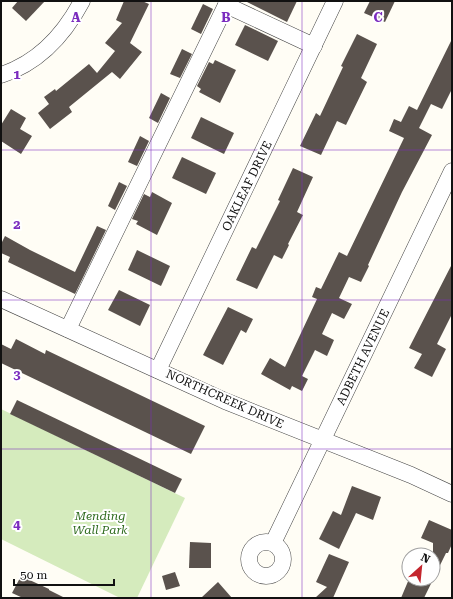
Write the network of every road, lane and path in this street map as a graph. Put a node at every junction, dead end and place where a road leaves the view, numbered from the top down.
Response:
1 (82, 1) edge
2 (335, 1) edge
3 (227, 3) edge
4 (314, 46) junction
5 (1, 75) edge
6 (452, 171) edge
7 (1, 299) edge
8 (68, 329) junction
9 (158, 370) junction
10 (323, 440) junction
11 (452, 494) edge
12 (273, 543) dead end

1 - 5 street
2 - 4 street, OAKLEAF DRIVE
3 - 4 street
3 - 8 street
4 - 9 street, OAKLEAF DRIVE
6 - 10 street, ADBETH AVENUE
7 - 8 street, NORTHCREEK DRIVE
8 - 9 street, NORTHCREEK DRIVE
9 - 10 street, NORTHCREEK DRIVE
10 - 11 street, NORTHCREEK DRIVE
10 - 12 street, ADBETH AVENUE

